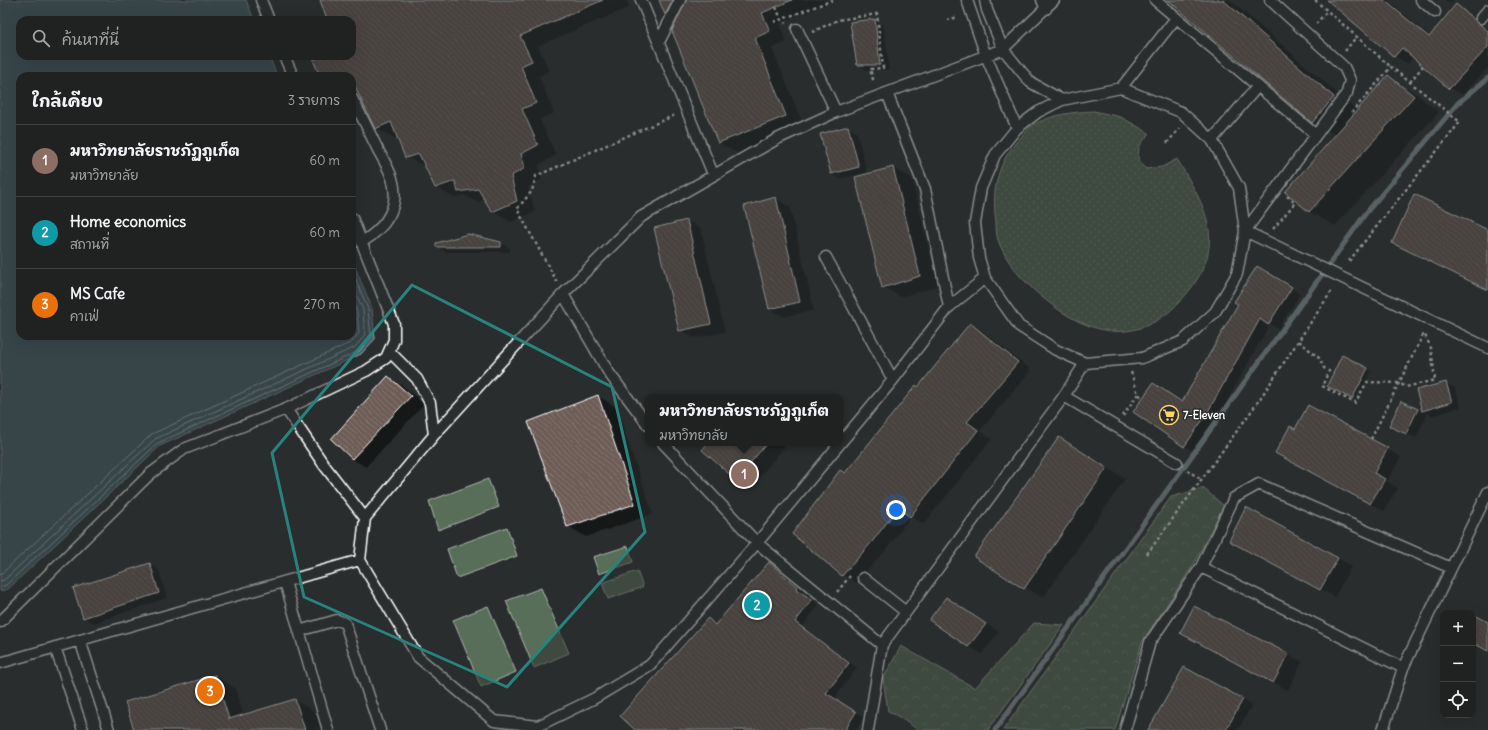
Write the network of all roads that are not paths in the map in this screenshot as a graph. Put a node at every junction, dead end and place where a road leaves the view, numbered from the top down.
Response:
1 (261, 0) edge
2 (641, 0) edge
3 (680, 0) edge
4 (967, 0) edge
5 (985, 0) edge
6 (1054, 0) edge
7 (1156, 0) edge
8 (1270, 0) edge
9 (1421, 0) edge
10 (1044, 5) edge
11 (1488, 10) edge
12 (1435, 12) dead end
13 (267, 16) edge
14 (1176, 18) junction
15 (1481, 18) dead end
16 (799, 33) road end
17 (659, 42) junction
18 (1003, 49) junction
19 (986, 56) junction
20 (286, 60) edge
21 (291, 72) edge
22 (1258, 86) junction
23 (1121, 88) junction
24 (888, 92) junction
25 (1062, 100) junction
26 (356, 106) edge
27 (836, 112) junction
28 (1017, 128) junction
29 (1316, 135) junction
30 (1212, 140) junction
31 (713, 174) junction
32 (356, 228) edge
33 (1245, 231) junction
34 (362, 242) junction
35 (826, 256) dead end
36 (985, 278) junction
37 (563, 294) junction
38 (949, 307) junction
39 (1488, 348) edge
40 (389, 351) junction
41 (1085, 363) junction
42 (893, 380) junction
43 (1064, 396) junction
44 (286, 409) junction
45 (645, 421) edge
46 (434, 435) junction
47 (843, 440) edge
48 (666, 446) edge
49 (838, 446) edge
50 (1177, 463) dead end
51 (1488, 492) edge
52 (365, 518) junction
53 (757, 543) junction
54 (360, 560) junction
55 (1200, 567) junction
56 (1451, 568) junction
57 (863, 578) dead end
58 (285, 582) junction
59 (906, 612) junction
60 (0, 622) edge
61 (299, 631) junction
62 (80, 640) junction
63 (882, 645) junction
64 (55, 647) junction
65 (0, 663) edge
66 (1403, 668) junction
67 (83, 730) edge
68 (108, 730) edge
69 (328, 730) edge
70 (380, 730) edge
71 (868, 730) edge
72 (1125, 730) edge
73 (1383, 730) edge

1 - 13 lane
2 - 17 lane
3 - 17 lane
4 - 19 lane
5 - 18 lane
6 - 10 lane
7 - 14 lane
8 - 29 lane
9 - 12 lane
10 - 18 lane
11 - 15 lane
14 - 22 lane
14 - 23 lane
16 - 27 lane
17 - 31 lane
18 - 19 lane
18 - 25 lane
19 - 24 lane
19 - 28 lane
20 - 21 lane
22 - 29 lane
22 - 30 lane
23 - 25 lane
23 - 30 lane
24 - 27 lane
24 - 38 lane
25 - 28 lane
26 - 34 lane
27 - 31 lane
28 - 36 lane
29 - 33 lane
30 - 33 lane
31 - 37 lane
32 - 34 lane
33 - 39 lane
33 - 41 lane
34 - 40 lane
35 - 42 lane
36 - 38 lane
36 - 41 lane
37 - 45 lane
37 - 46 lane
38 - 42 lane
40 - 44 lane
40 - 46 lane
41 - 43 lane
42 - 47 lane
43 - 50 lane
43 - 59 lane
44 - 52 lane
44 - 60 lane
46 - 52 lane
48 - 53 lane
49 - 53 lane
51 - 56 lane
52 - 54 lane
53 - 54 lane
53 - 63 lane
54 - 58 lane
55 - 56 lane
55 - 66 lane
55 - 72 lane
56 - 66 lane
57 - 59 lane
58 - 61 lane
58 - 62 lane
59 - 63 lane
61 - 69 lane
61 - 70 lane
62 - 64 lane
62 - 68 lane
63 - 71 lane
64 - 65 lane
64 - 67 lane
66 - 73 lane

